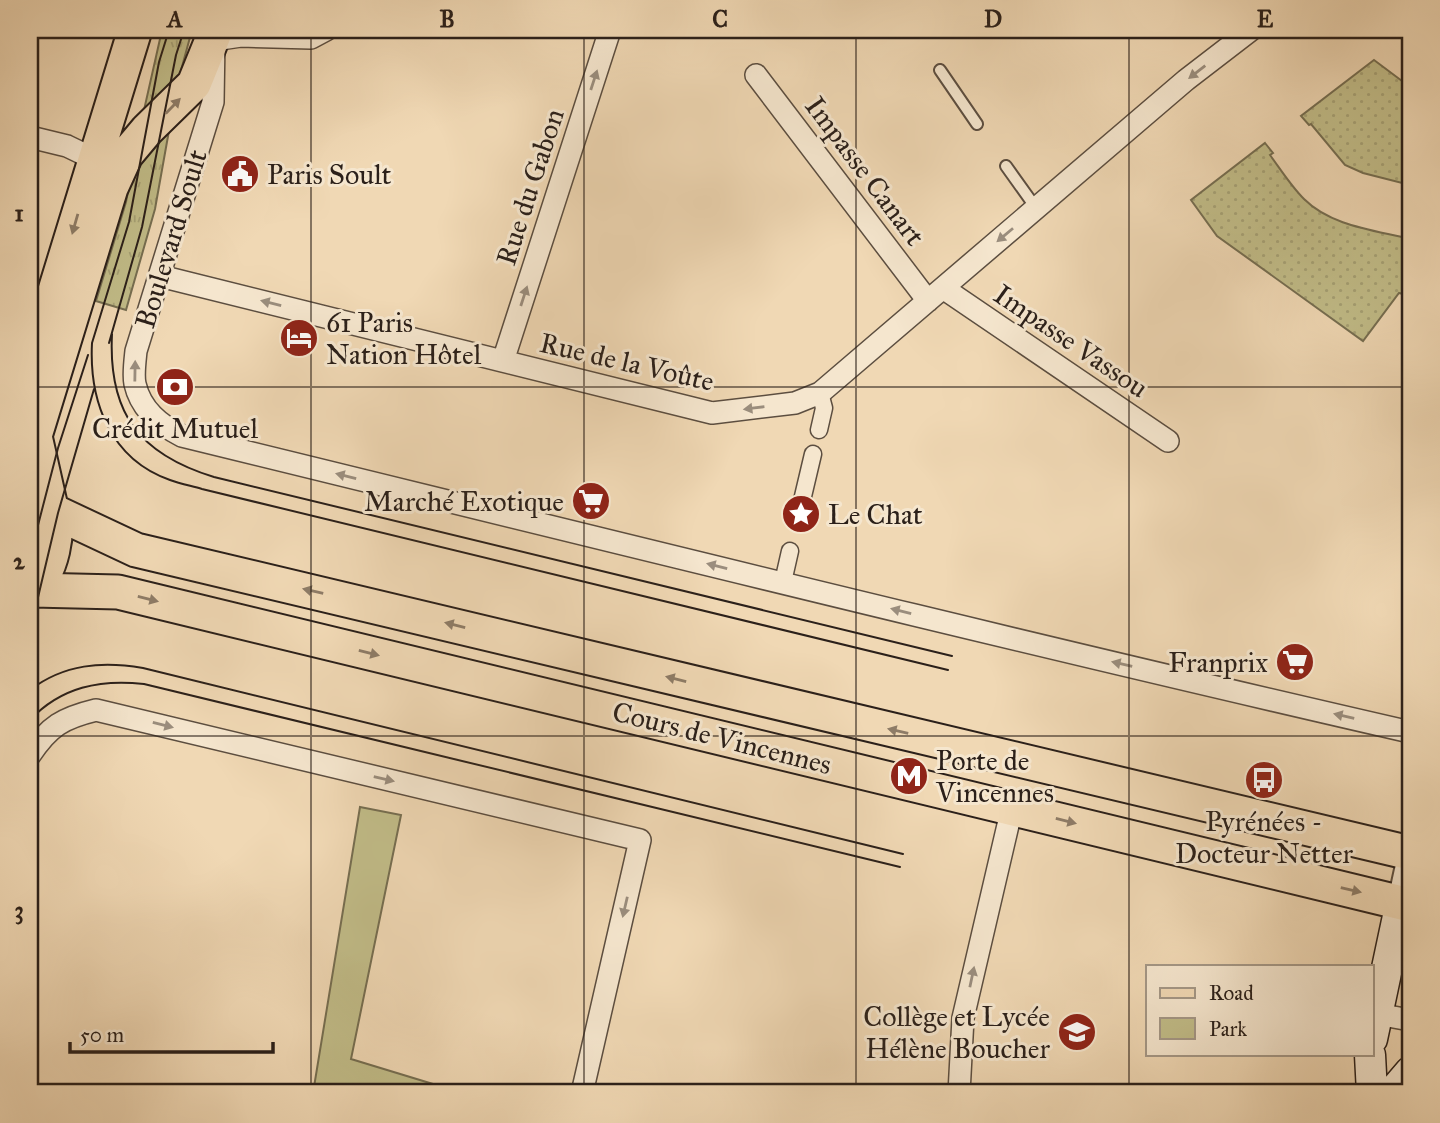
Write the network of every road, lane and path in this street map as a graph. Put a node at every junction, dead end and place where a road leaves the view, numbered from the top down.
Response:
1 (135, 30) edge
2 (326, 30) edge
3 (610, 30) edge
4 (1251, 30) edge
5 (215, 35) edge
6 (940, 70) dead end
7 (757, 75) dead end
8 (977, 124) dead end
9 (30, 138) edge
10 (94, 159) junction
11 (1006, 166) dead end
12 (1036, 208) junction
13 (160, 276) junction
14 (936, 294) junction
15 (30, 359) edge
16 (503, 361) junction
17 (820, 393) junction
18 (818, 430) dead end
19 (1168, 441) dead end
20 (813, 454) dead end
21 (44, 502) edge
22 (800, 509) dead end
23 (790, 551) dead end
24 (783, 582) junction
25 (31, 591) edge
26 (1410, 732) edge
27 (30, 755) edge
28 (1012, 808) junction
29 (1410, 853) edge
30 (1410, 861) edge
31 (1406, 903) edge
32 (1410, 1020) edge
33 (1374, 1026) edge
34 (1370, 1056) edge
35 (1410, 1072) edge
36 (582, 1093) edge
37 (960, 1093) edge
38 (1372, 1093) edge
39 (1392, 1093) edge

1 - 10 main road
2 - 5 street
16 -> 3 street, Rue du Gabon
4 -> 12 street, Rue de la Voûte
5 - 13 street, Boulevard Soult
21 -> 5 main road, Boulevard Soult
6 - 8 lane
7 - 14 street, Impasse Canart
9 - 10 street
10 -> 15 main road
11 - 12 lane
12 -> 14 street, Rue de la Voûte
16 -> 13 street, Rue de la Voûte
24 -> 13 street, Boulevard Soult
14 - 17 street, Rue de la Voûte
14 - 19 street, Impasse Vassou
17 -> 16 street, Rue de la Voûte
17 - 18 street
20 - 22 street
21 - 25 main road, Boulevard Soult
29 -> 21 main road, Cours de Vincennes
23 - 24 street
26 -> 24 street
25 -> 28 main road, Cours de Vincennes
27 -> 36 street
28 -> 31 main road, Cours de Vincennes
37 -> 28 street
30 - 31 street
31 - 33 main road
32 - 33 street
34 - 38 main road
35 - 39 main road

